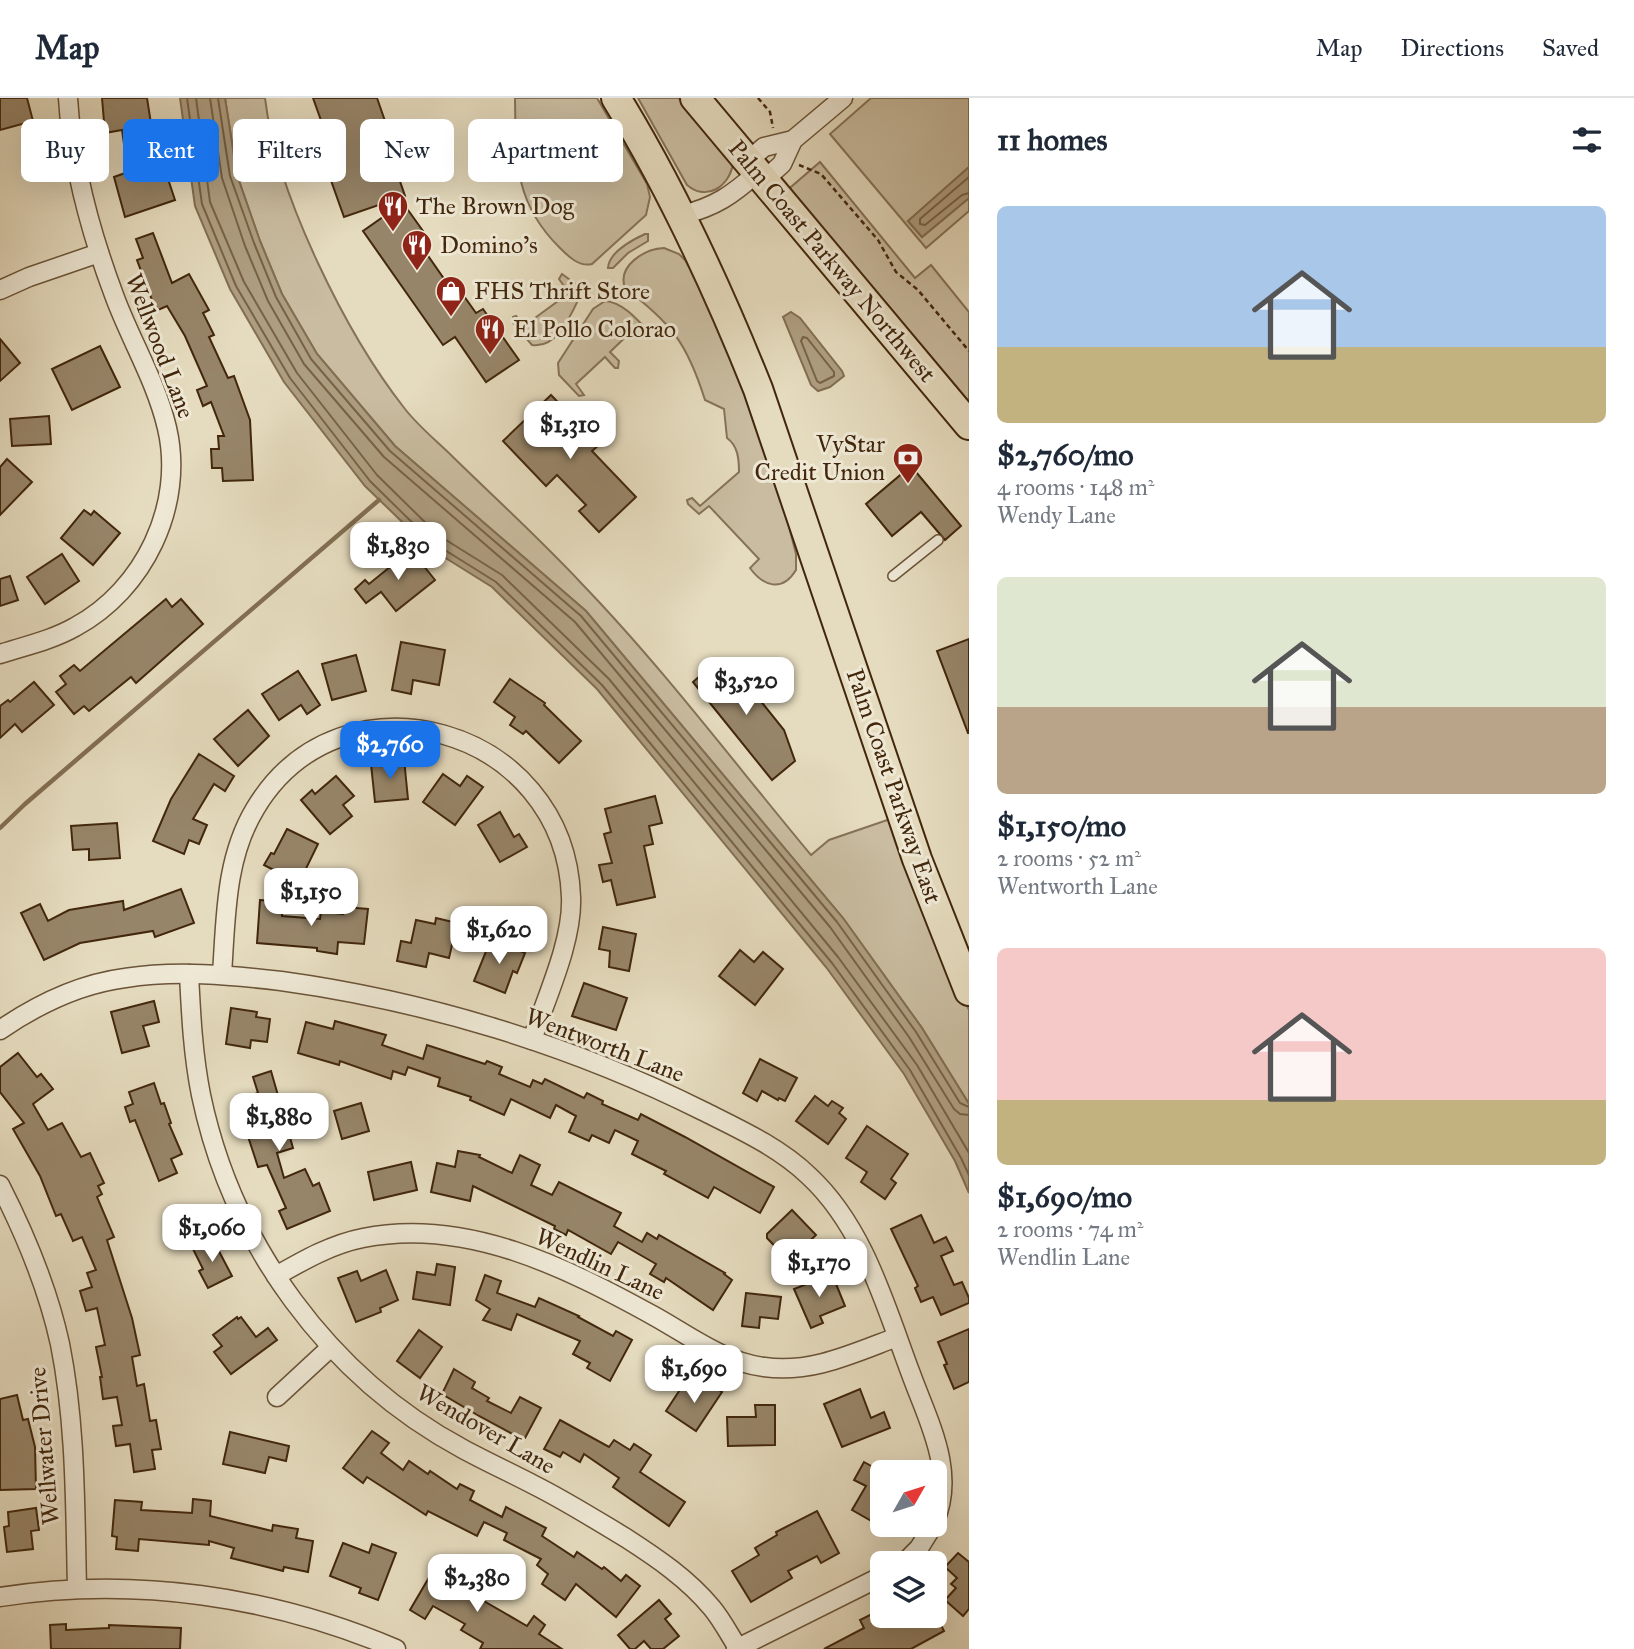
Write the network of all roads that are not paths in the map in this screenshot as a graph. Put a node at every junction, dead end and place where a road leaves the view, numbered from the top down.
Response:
1 (68, 98) edge
2 (617, 98) edge
3 (695, 98) edge
4 (843, 98) edge
5 (793, 140) junction
6 (756, 171) junction
7 (682, 215) junction
8 (99, 253) junction
9 (0, 290) edge
10 (969, 425) edge
11 (938, 540) dead end
12 (893, 576) dead end
13 (0, 654) edge
14 (189, 974) junction
15 (222, 974) junction
16 (969, 991) edge
17 (0, 1030) edge
18 (532, 1040) junction
19 (0, 1185) edge
20 (276, 1276) junction
21 (897, 1337) junction
22 (331, 1347) junction
23 (277, 1397) dead end
24 (941, 1460) edge
25 (870, 1582) edge
26 (77, 1588) junction
27 (0, 1597) edge
28 (737, 1648) edge
29 (396, 1649) edge

1 - 8 street, Wellwood Lane
2 - 7 main road, Palm Coast Parkway East
3 - 6 main road, Palm Coast Parkway Northwest
4 - 5 street
5 - 6 street
5 - 6 street
6 - 7 street
6 - 10 main road, Palm Coast Parkway Northwest
7 - 16 main road, Palm Coast Parkway East
8 - 9 street
8 - 13 street, Wellwood Lane
11 - 12 lane
14 - 15 street, Wentworth Lane
14 - 17 street, Wentworth Lane
14 - 20 street, Wendover Lane
15 - 18 street, Wentworth Lane
15 - 18 street
18 - 21 street, Wentworth Lane
19 - 26 street, Wellwater Drive
20 - 21 street, Wendlin Lane
20 - 22 street, Wendover Lane
21 - 24 street, Wentworth Lane
22 - 23 street
22 - 28 street, Wendover Lane
25 - 28 street
26 - 27 street
26 - 29 street

